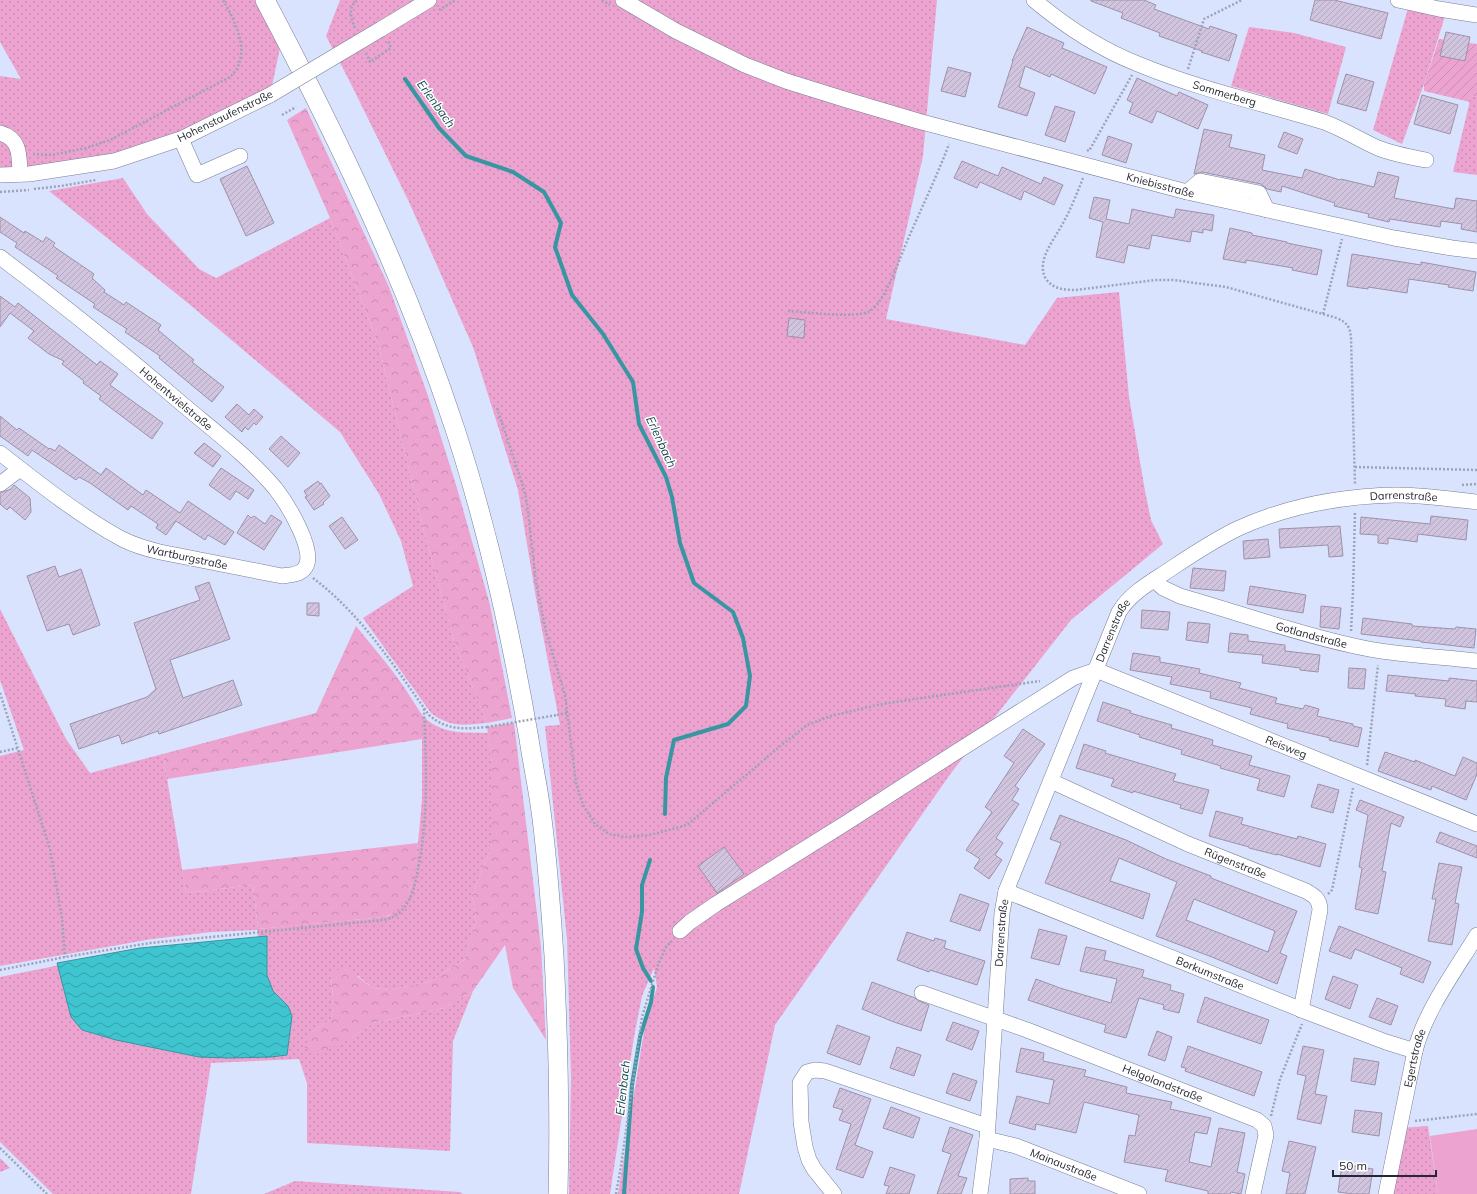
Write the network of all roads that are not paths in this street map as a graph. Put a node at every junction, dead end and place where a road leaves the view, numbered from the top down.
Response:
1 (265, 0) edge
2 (429, 0) edge
3 (623, 0) edge
4 (1034, 0) edge
5 (1398, 0) edge
6 (1457, 6) edge
7 (1477, 15) edge
8 (0, 133) edge
9 (181, 139) junction
10 (240, 156) dead end
11 (1426, 160) dead end
12 (20, 174) junction
13 (0, 175) edge
14 (1477, 251) edge
15 (0, 257) edge
16 (0, 453) edge
17 (20, 469) junction
18 (0, 484) edge
19 (1477, 502) edge
20 (304, 570) joint
21 (1154, 580) junction
22 (1477, 661) edge
23 (1096, 670) junction
24 (1051, 781) junction
25 (1477, 824) edge
26 (1006, 891) junction
27 (680, 931) road end
28 (1477, 935) edge
29 (922, 993) dead end
30 (1304, 1011) junction
31 (995, 1018) junction
32 (1415, 1051) junction
33 (987, 1133) junction
34 (558, 1194) edge
35 (834, 1194) edge
36 (980, 1194) edge
37 (1138, 1194) edge
38 (1253, 1194) edge
39 (1386, 1194) edge

1 - 34 main road
2 - 9 street, Hohenstaufenstraße, bridge
3 - 14 street, Kniebisstraße
4 - 11 street, Sommerberg
5 - 6 street
6 - 7 street
8 - 12 street
9 - 10 street
9 - 12 street, Hohenstaufenstraße
12 - 13 street, Hohenstaufenstraße
15 - 20 street, Hohentwielstraße
16 - 17 street, Wartburgstraße
17 - 18 street
17 - 20 street, Wartburgstraße
19 - 21 street, Darrenstraße
21 - 22 street, Gotlandstraße
21 - 23 street, Darrenstraße
23 - 24 street, Darrenstraße
23 - 25 street, Reisweg
23 - 27 street
24 - 26 street, Darrenstraße
24 - 30 street, Rügenstraße
26 - 30 street, Borkumstraße
26 - 31 street, Darrenstraße
28 - 32 street, Egertstraße
29 - 31 street
30 - 32 street, Borkumstraße
31 - 33 street, Darrenstraße
31 - 38 street, Helgolandstraße
32 - 39 street, Egertstraße
33 - 35 street
33 - 36 street, Darrenstraße
33 - 37 street, Mainaustraße

